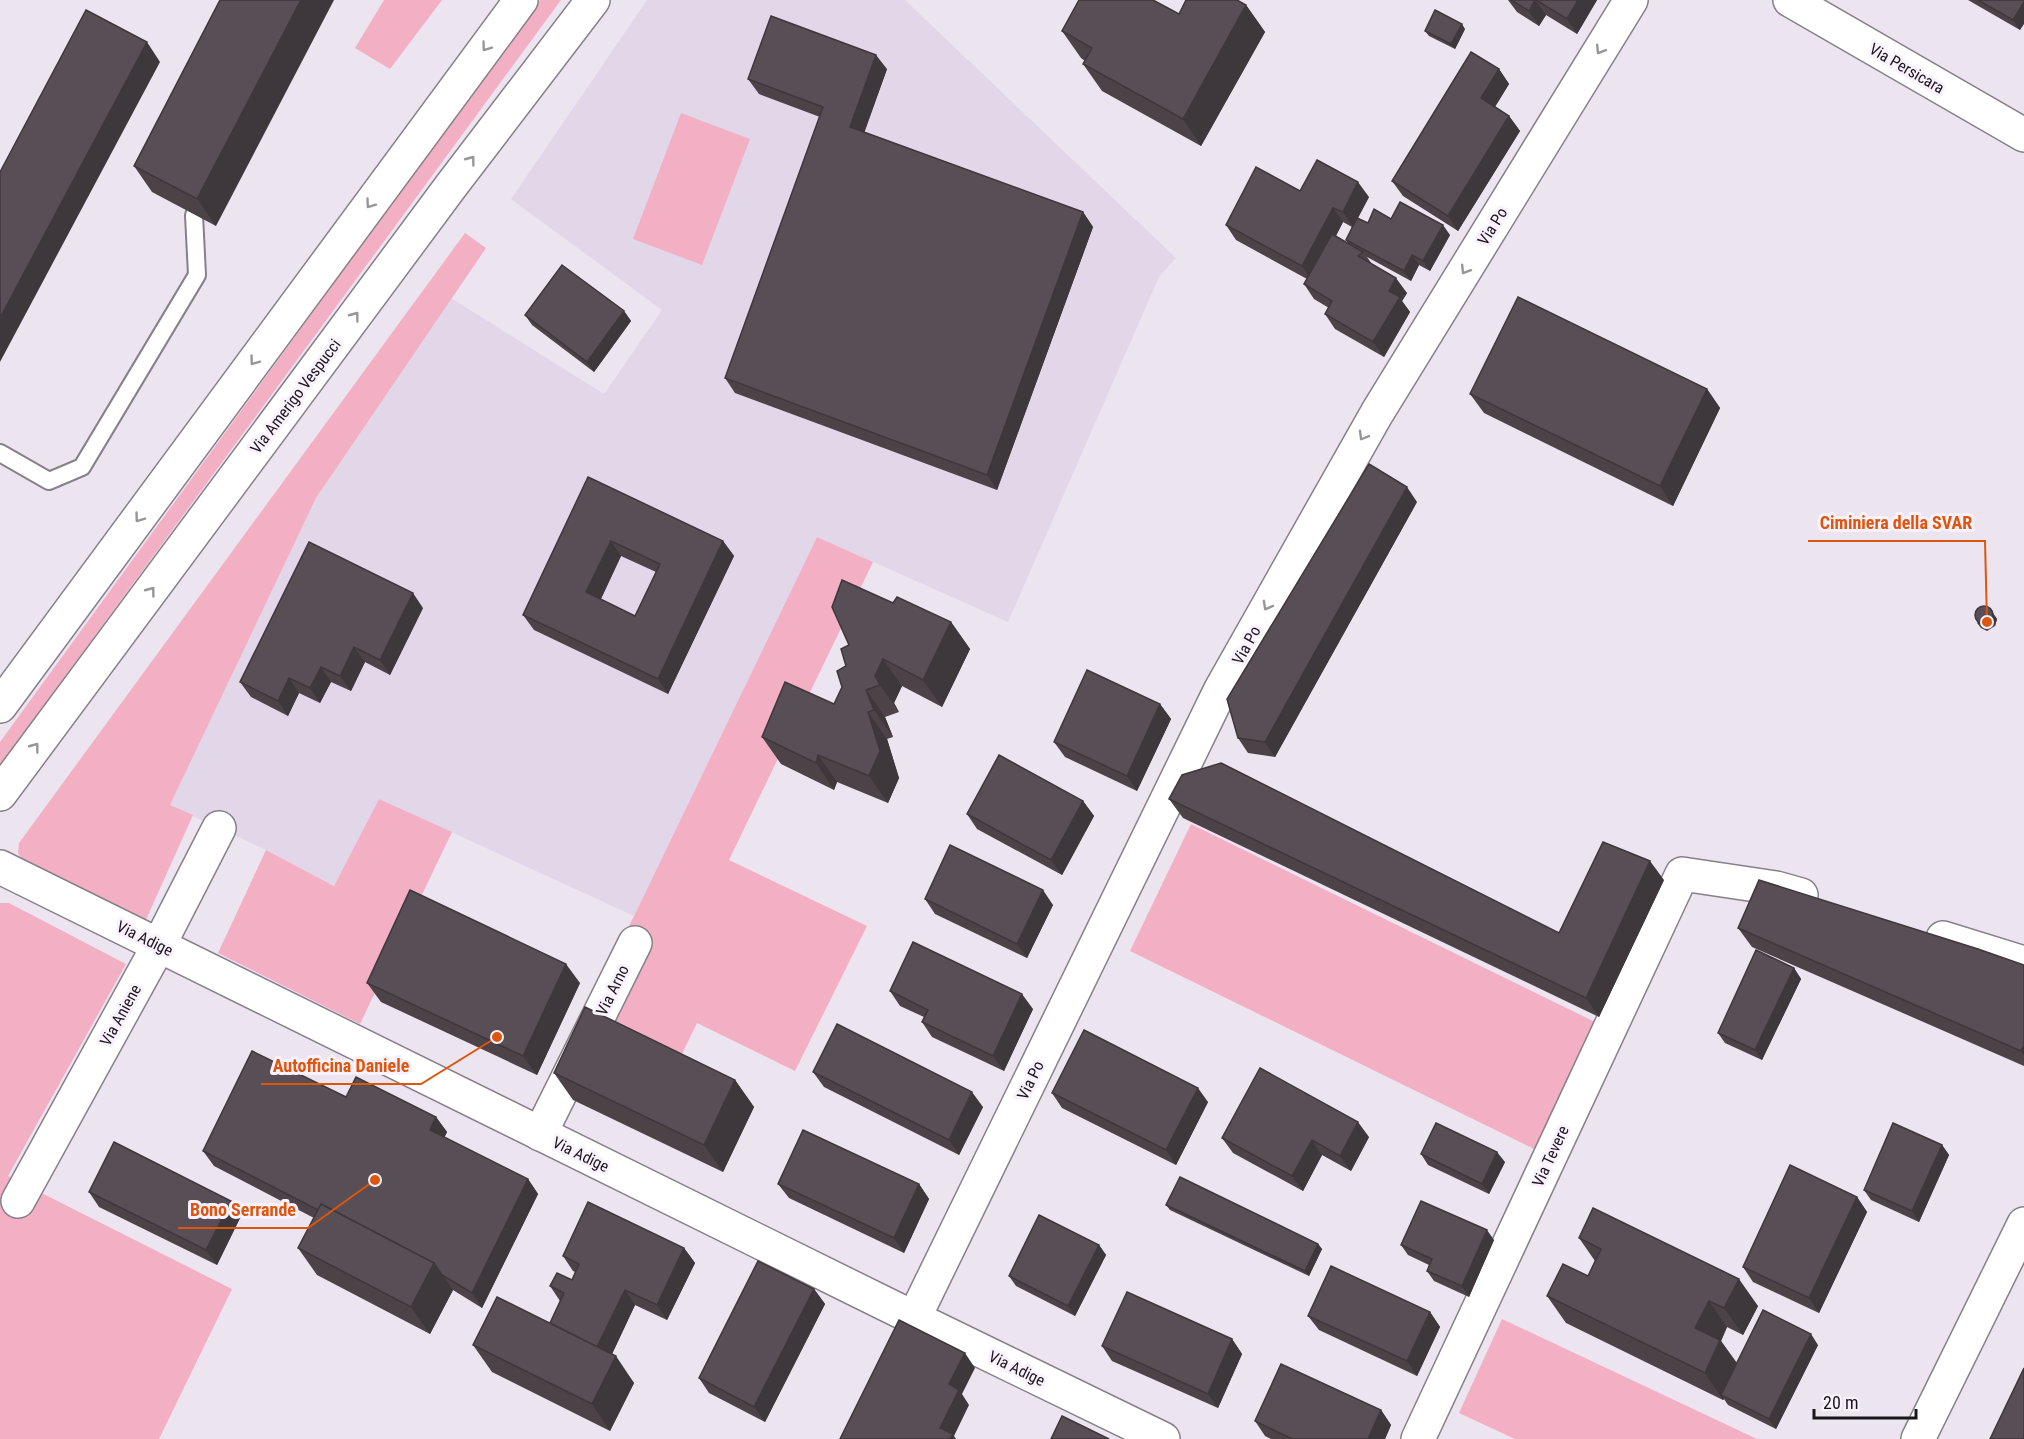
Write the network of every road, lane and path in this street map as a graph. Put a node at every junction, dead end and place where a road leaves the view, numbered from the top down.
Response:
1 (521, 0) edge
2 (593, 0) edge
3 (1631, 0) edge
4 (1790, 0) edge
5 (2024, 135) edge
6 (195, 215) edge
7 (0, 453) edge
8 (0, 706) edge
9 (0, 794) edge
10 (219, 828) dead end
11 (0, 867) edge
12 (1833, 905) edge
13 (1911, 929) edge
14 (635, 943) dead end
15 (159, 945) junction
16 (2024, 963) edge
17 (540, 1134) junction
18 (18, 1201) dead end
19 (2024, 1224) edge
20 (914, 1318) junction
21 (1163, 1439) edge
22 (1418, 1439) edge
23 (1918, 1439) edge

1 -> 8 street
9 -> 2 street, Via Amerigo Vespucci
3 -> 20 street, Via Po
4 - 5 street, Via Persicara
6 - 7 lane
10 - 15 street, Via Aniene
11 - 15 street, Via Adige
12 - 22 street, Via Tevere
13 - 16 street
14 - 17 street, Via Arno
15 - 17 street, Via Adige
15 - 18 street, Via Aniene
17 - 20 street, Via Adige
19 - 23 street
20 - 21 street, Via Adige

